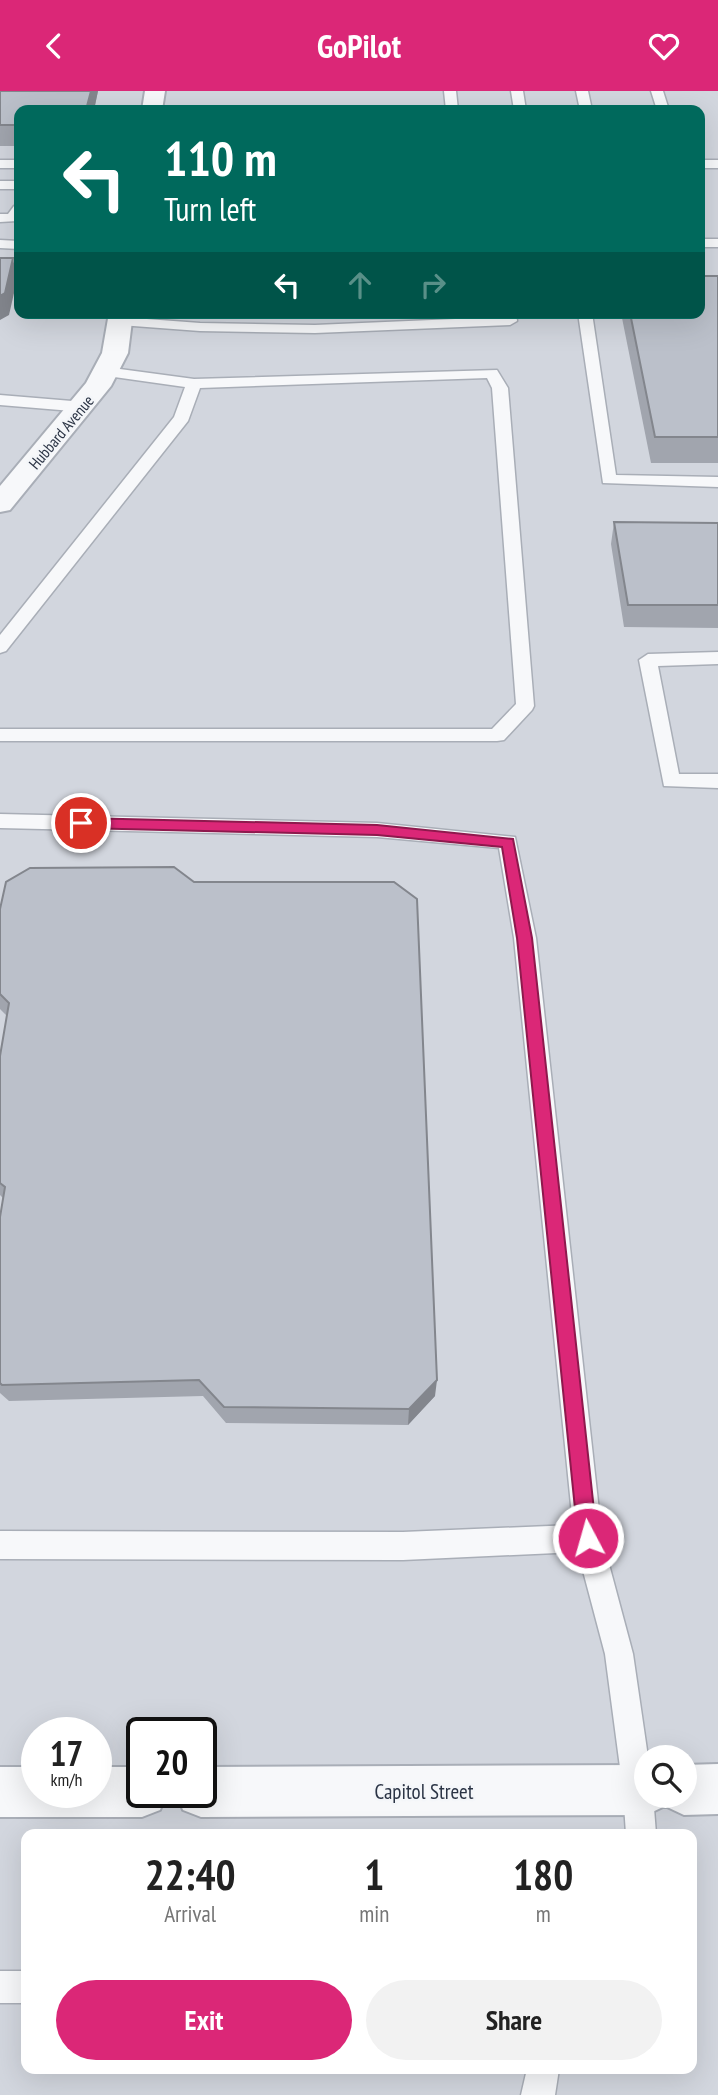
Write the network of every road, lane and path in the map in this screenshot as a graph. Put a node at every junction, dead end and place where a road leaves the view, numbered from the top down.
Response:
1 (121, 319) edge
2 (137, 319) edge
3 (510, 319) edge
4 (587, 319) edge
5 (105, 372) junction
6 (194, 384) junction
7 (0, 400) edge
8 (84, 407) junction
9 (718, 482) edge
10 (0, 504) edge
11 (0, 646) edge
12 (718, 658) edge
13 (0, 735) edge
14 (718, 782) edge
15 (0, 821) edge
16 (588, 1538) junction
17 (0, 1545) edge
18 (639, 1745) edge
19 (718, 1789) edge
20 (217, 1791) edge
21 (0, 1792) edge
22 (21, 1792) edge
23 (697, 1793) edge
24 (634, 1801) edge
25 (0, 1987) edge
26 (21, 1987) edge
27 (542, 2074) edge
28 (538, 2095) edge

1 - 5 street, Hubbard Avenue
2 - 3 lane
4 - 9 lane
5 - 6 lane
5 - 8 street, Hubbard Avenue
6 - 11 lane
6 - 13 lane
7 - 8 lane
8 - 10 street, Hubbard Avenue
12 - 14 lane
15 - 16 lane
16 - 17 lane
16 - 18 lane
19 - 23 street, Capitol Street
20 - 24 street, Capitol Street
21 - 22 street
25 - 26 lane
27 - 28 lane

